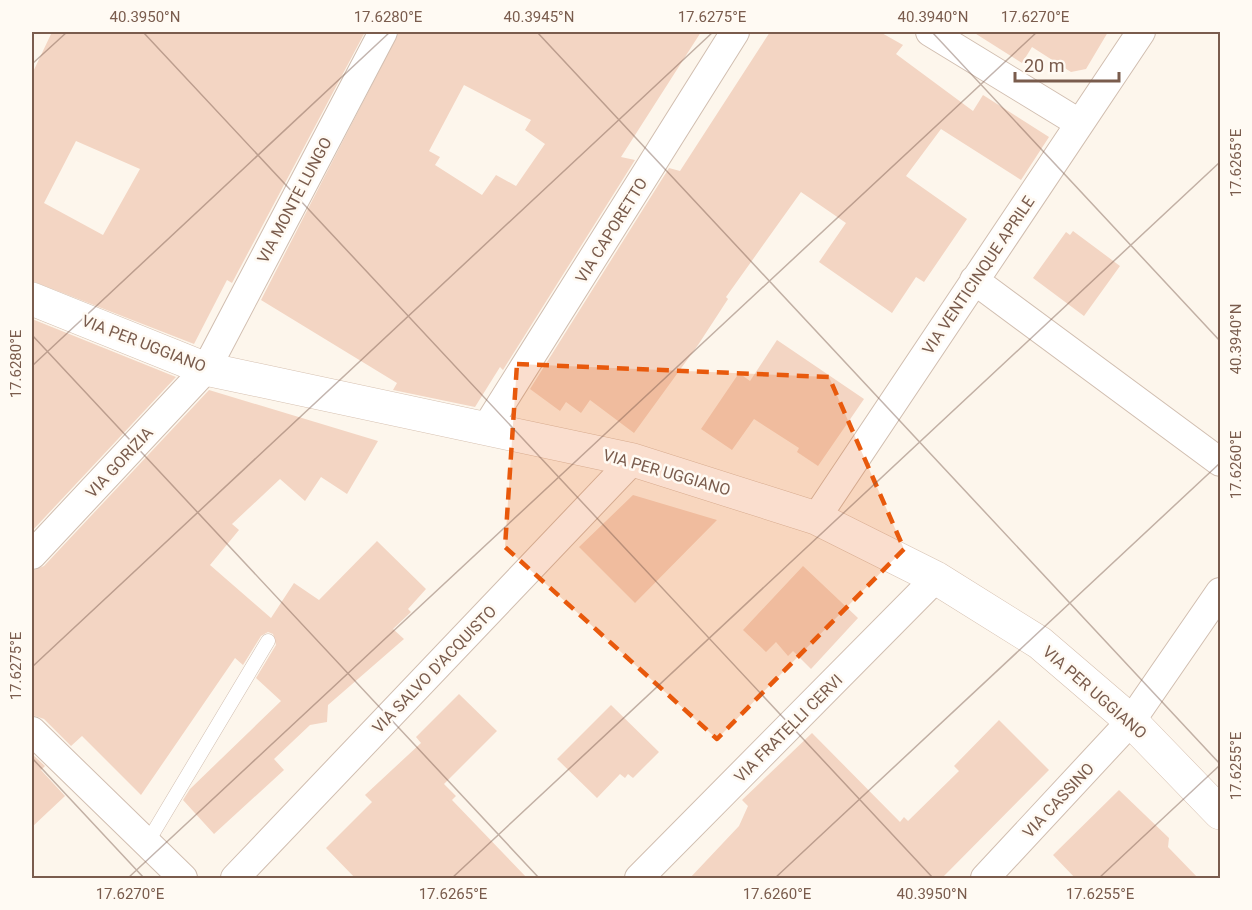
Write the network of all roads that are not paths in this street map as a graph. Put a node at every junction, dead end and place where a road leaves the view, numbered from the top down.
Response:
1 (383, 32) edge
2 (735, 32) edge
3 (930, 32) edge
4 (1141, 32) edge
5 (1079, 123) junction
6 (974, 280) junction
7 (32, 299) edge
8 (206, 369) junction
9 (486, 428) junction
10 (633, 460) junction
11 (1221, 462) edge
12 (816, 518) junction
13 (32, 555) edge
14 (936, 578) junction
15 (1221, 592) edge
16 (268, 641) dead end
17 (1131, 721) junction
18 (32, 731) edge
19 (1221, 813) edge
20 (147, 843) junction
21 (183, 879) edge
22 (235, 879) edge
23 (639, 879) edge
24 (985, 879) edge

1 - 8 street, VIA MONTE LUNGO
2 - 9 street, VIA CAPORETTO
3 - 5 street
4 - 5 street, VIA VENTICINQUE APRILE
5 - 6 street, VIA VENTICINQUE APRILE
6 - 11 street
6 - 12 street, VIA VENTICINQUE APRILE
7 - 8 street, VIA PER UGGIANO
8 - 9 street, VIA PER UGGIANO
8 - 13 street, VIA GORIZIA
9 - 10 street, VIA PER UGGIANO
10 - 12 street, VIA PER UGGIANO
10 - 22 street, VIA SALVO D'ACQUISTO
12 - 14 street, VIA PER UGGIANO
14 - 17 street, VIA PER UGGIANO
14 - 23 street, VIA FRATELLI CERVI
15 - 17 street, VIA CASSINO
16 - 20 lane
17 - 19 street, VIA PER UGGIANO
17 - 24 street, VIA CASSINO
18 - 20 street
20 - 21 street

